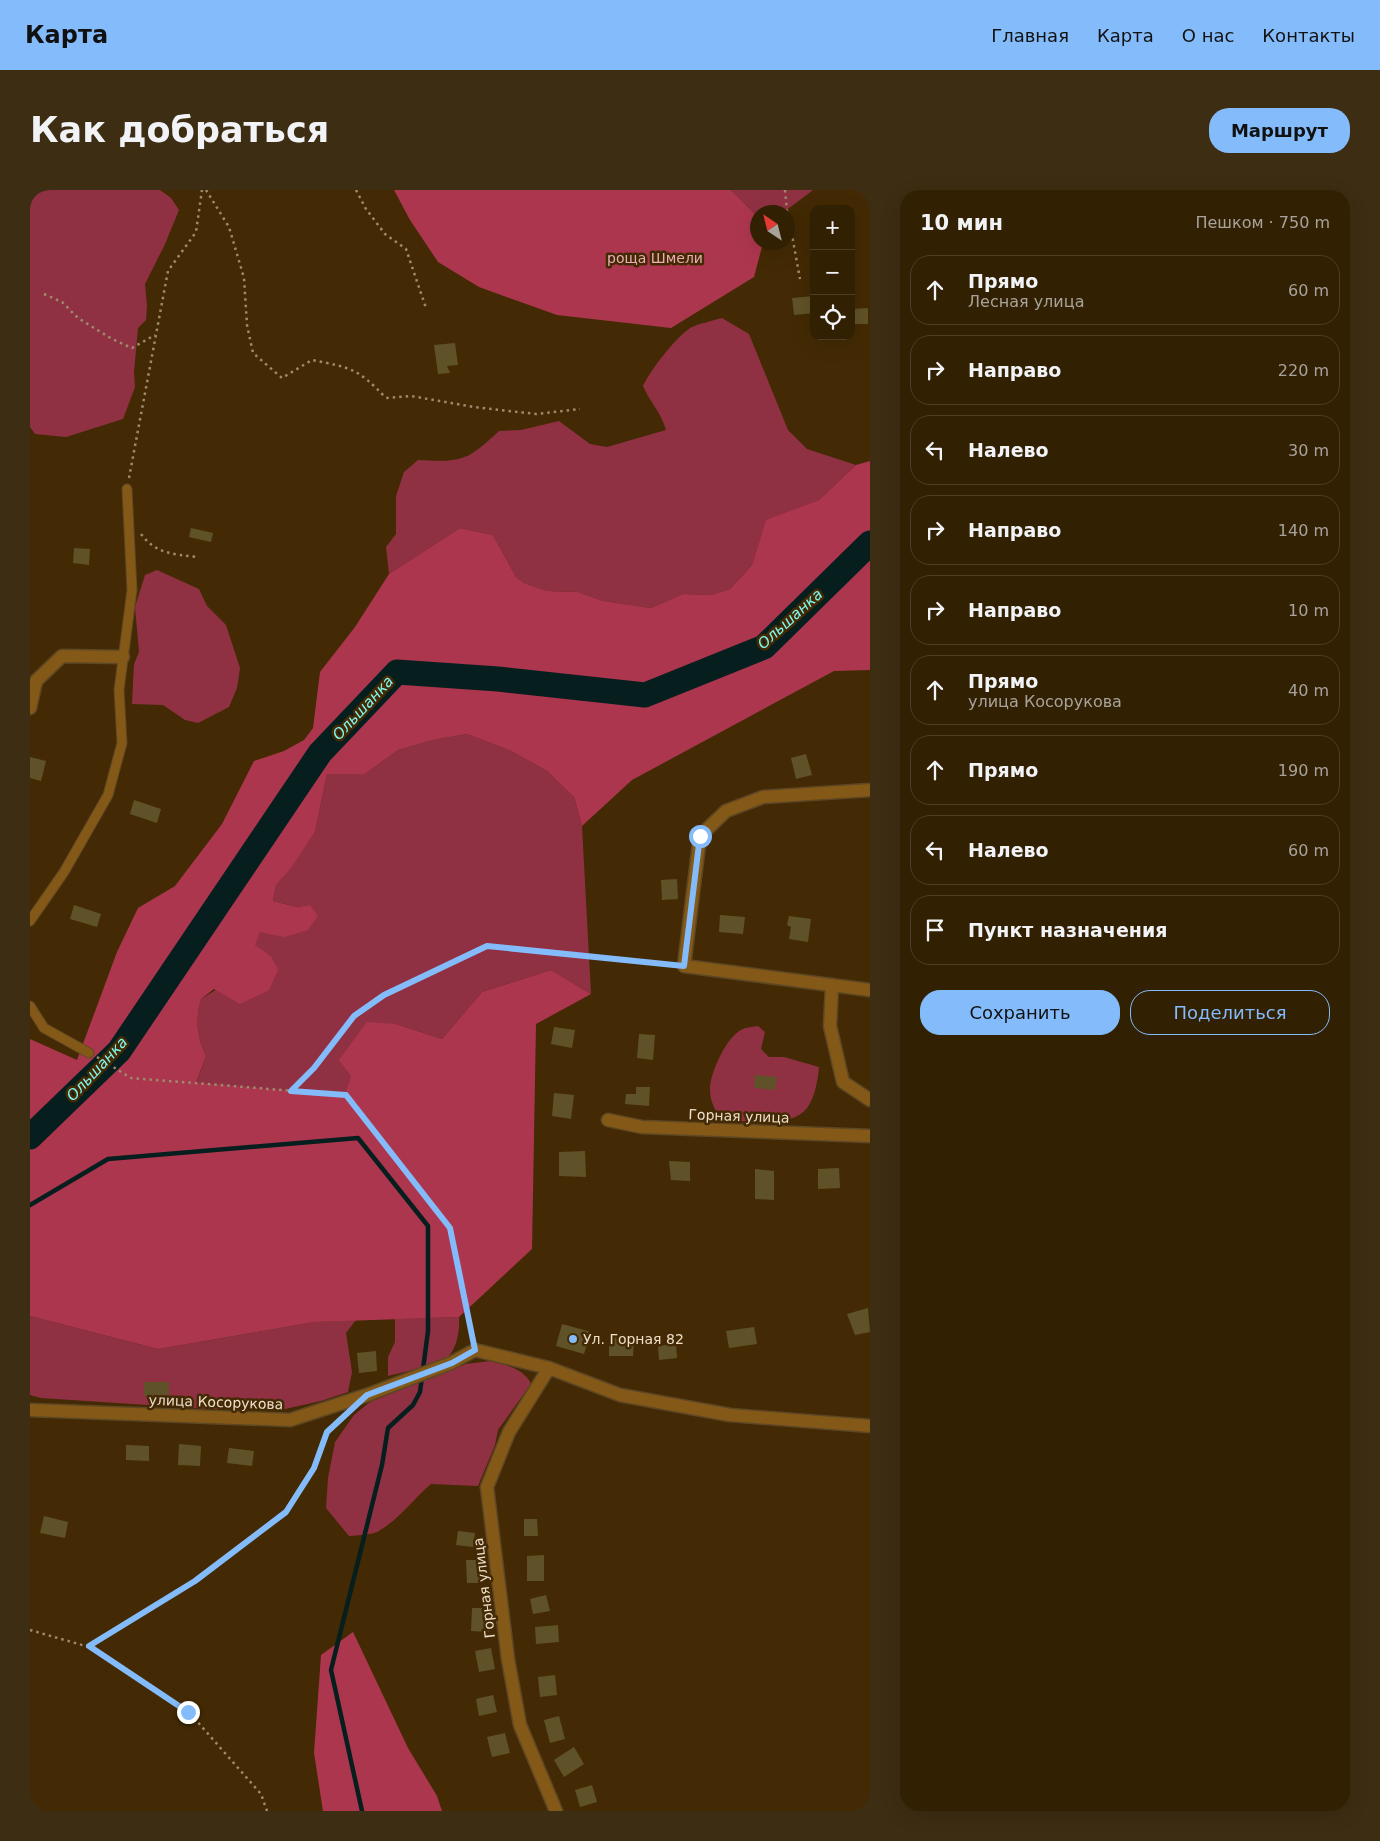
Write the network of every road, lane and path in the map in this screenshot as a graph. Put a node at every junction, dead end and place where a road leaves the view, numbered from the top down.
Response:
1 (202, 190) edge
2 (206, 190) edge
3 (356, 190) edge
4 (785, 190) edge
5 (786, 205) edge
6 (794, 250) edge
7 (800, 279) dead end
8 (44, 294) dead end
9 (426, 308) dead end
10 (155, 335) junction
11 (580, 409) dead end
12 (127, 488) joint
13 (137, 527) dead end
14 (197, 557) dead end
15 (123, 657) junction
16 (30, 708) edge
17 (870, 790) edge
18 (30, 921) edge
19 (684, 966) junction
20 (832, 985) junction
21 (870, 990) edge
22 (30, 1006) edge
23 (89, 1053) joint
24 (291, 1091) junction
25 (870, 1100) edge
26 (608, 1120) dead end
27 (870, 1136) edge
28 (475, 1350) junction
29 (549, 1368) junction
30 (30, 1410) edge
31 (347, 1414) dead end
32 (870, 1426) edge
33 (30, 1630) edge
34 (89, 1646) junction
35 (267, 1811) edge
36 (556, 1811) edge

1 - 10 path
2 - 11 path
3 - 9 path
4 - 5 path
6 - 7 path
8 - 10 path
10 - 12 path
12 - 15 lane
13 - 14 path
15 - 16 street
15 - 18 lane
17 - 19 street
19 - 20 street
19 - 24 path
20 - 21 street
20 - 25 street
22 - 23 lane
23 - 24 path
24 - 28 path
26 - 27 street, Горная улица
28 - 29 street
28 - 30 street, улица Косорукова
29 - 32 street
29 - 36 street, Горная улица
31 - 34 path
33 - 34 path
34 - 35 path

